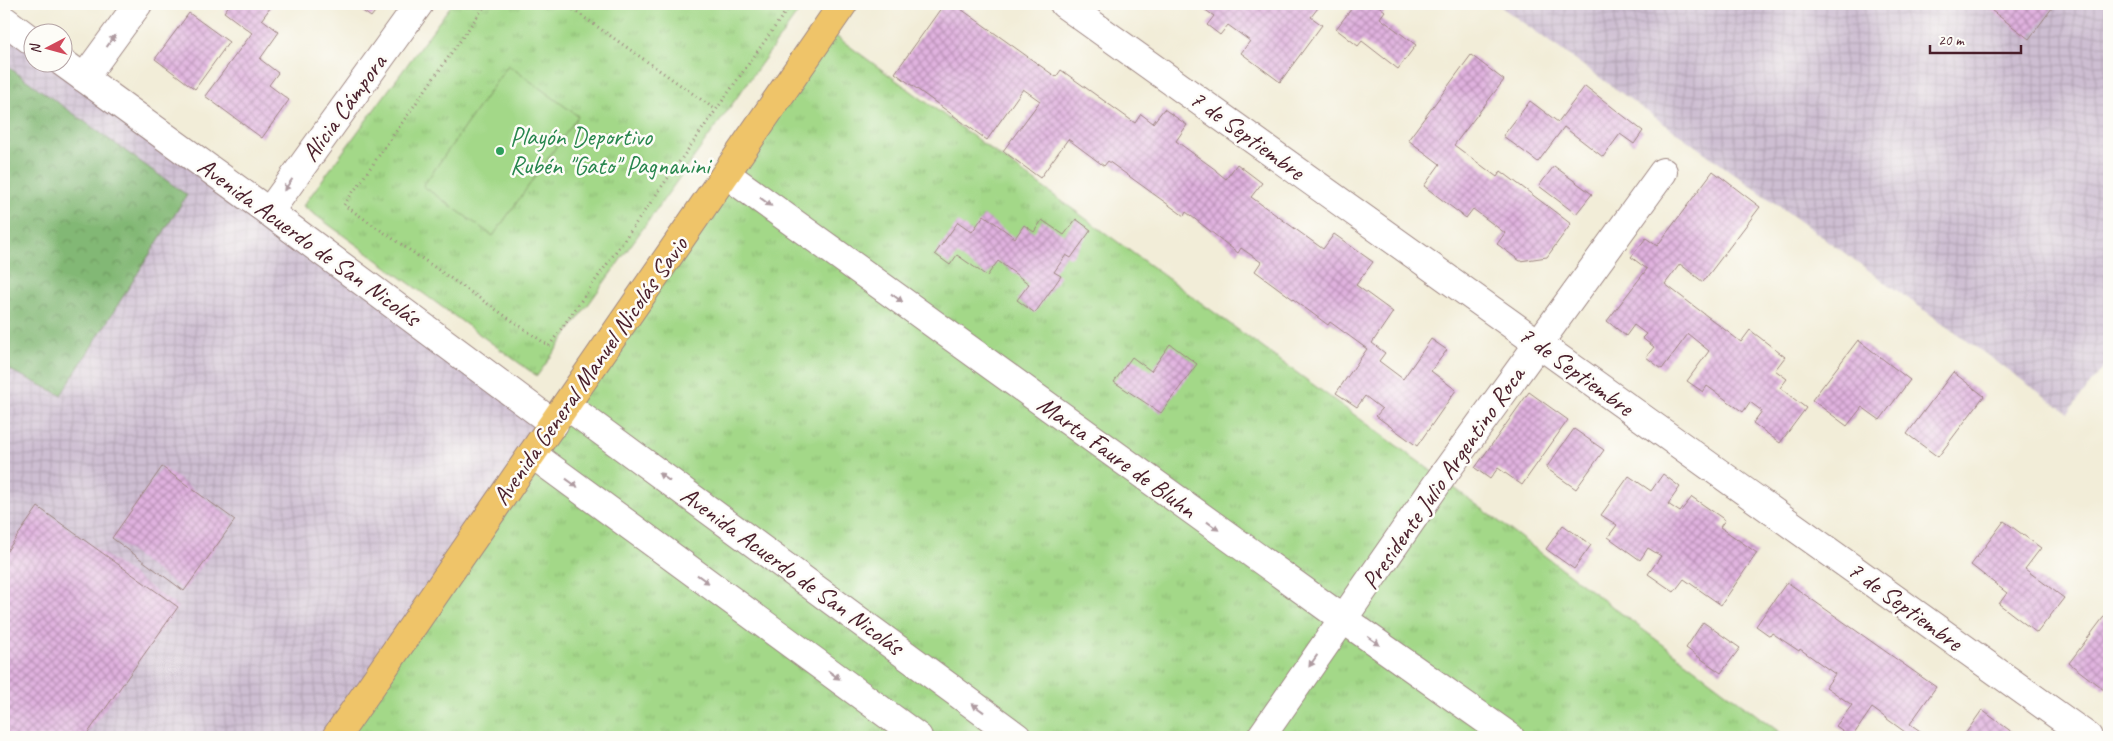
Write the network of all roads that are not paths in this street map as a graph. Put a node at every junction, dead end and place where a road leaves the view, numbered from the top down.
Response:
1 (138, 4) edge
2 (419, 4) edge
3 (843, 4) edge
4 (1064, 4) edge
5 (4, 20) edge
6 (22, 34) edge
7 (73, 70) edge
8 (1662, 172) dead end
9 (726, 174) junction
10 (269, 212) junction
11 (1538, 343) junction
12 (560, 414) junction
13 (532, 454) junction
14 (1343, 619) junction
15 (336, 737) edge
16 (918, 737) edge
17 (1017, 737) edge
18 (1261, 737) edge
19 (1510, 737) edge
20 (2088, 737) edge

7 -> 1 street
2 -> 10 street, Alicia Cámpora
3 - 9 main road, Avenida General Manuel Nicolás Savio
4 - 11 street, 7 de Septiembre
5 - 6 street
7 - 10 street, Avenida Acuerdo de San Nicolás
8 - 11 street, Presidente Julio Argentino Roca
9 - 12 main road, Avenida General Manuel Nicolás Savio
9 -> 14 street, Marta Faure de Bluhn
10 - 12 street, Avenida Acuerdo de San Nicolás
11 - 14 street, Presidente Julio Argentino Roca
11 - 20 street, 7 de Septiembre
12 - 13 main road, Avenida General Manuel Nicolás Savio
17 -> 12 street, Avenida Acuerdo de San Nicolás
13 - 15 main road, Avenida General Manuel Nicolás Savio
13 -> 16 street
14 -> 18 street, Presidente Julio Argentino Roca
14 -> 19 street, Marta Faure de Bluhn

